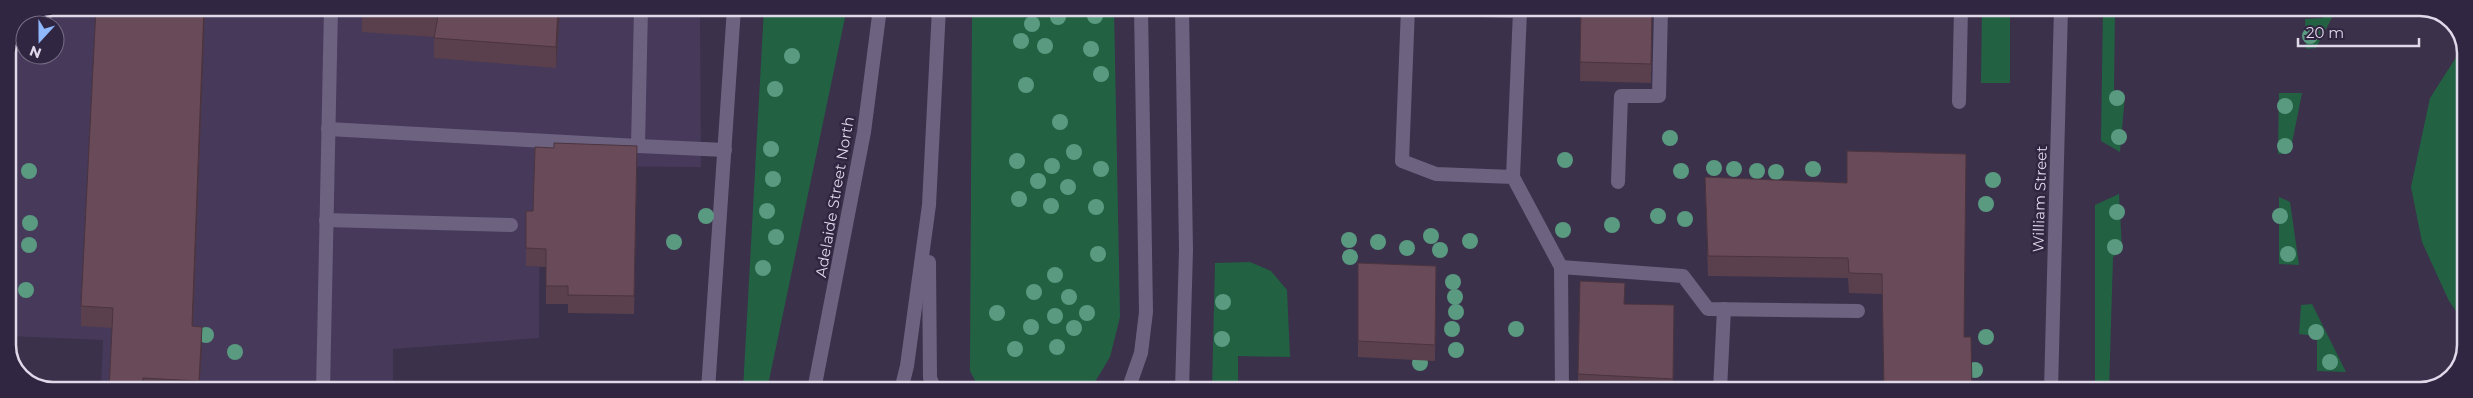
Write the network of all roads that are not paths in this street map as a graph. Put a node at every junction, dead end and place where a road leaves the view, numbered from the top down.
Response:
1 (331, 16) edge
2 (641, 16) edge
3 (733, 16) edge
4 (879, 16) edge
5 (939, 16) edge
6 (1141, 16) edge
7 (1182, 16) edge
8 (1408, 17) edge
9 (1520, 17) edge
10 (1661, 17) edge
11 (1961, 17) edge
12 (2061, 17) edge
13 (1960, 102) dead end
14 (328, 129) junction
15 (638, 146) junction
16 (725, 150) junction
17 (1513, 177) junction
18 (1618, 182) dead end
19 (929, 205) junction
20 (326, 220) junction
21 (511, 224) dead end
22 (1561, 267) junction
23 (1724, 309) junction
24 (1858, 311) dead end
25 (323, 381) edge
26 (709, 381) edge
27 (816, 381) edge
28 (903, 381) edge
29 (931, 381) edge
30 (1131, 381) edge
31 (1182, 381) edge
32 (1562, 382) edge
33 (1720, 382) edge
34 (2051, 382) edge

1 - 14 main road
2 - 15 main road
3 - 16 main road
4 - 27 main road, Adelaide Street North
5 - 19 main road
6 - 30 main road
7 - 31 main road
8 - 17 main road
9 - 17 main road
10 - 18 main road
11 - 13 main road
12 - 34 main road, William Street
14 - 15 main road
14 - 20 main road
15 - 16 main road
16 - 26 main road
17 - 22 main road
19 - 28 main road
19 - 29 main road
20 - 21 main road
20 - 25 main road
22 - 23 main road
22 - 32 main road
23 - 24 main road
23 - 33 main road

